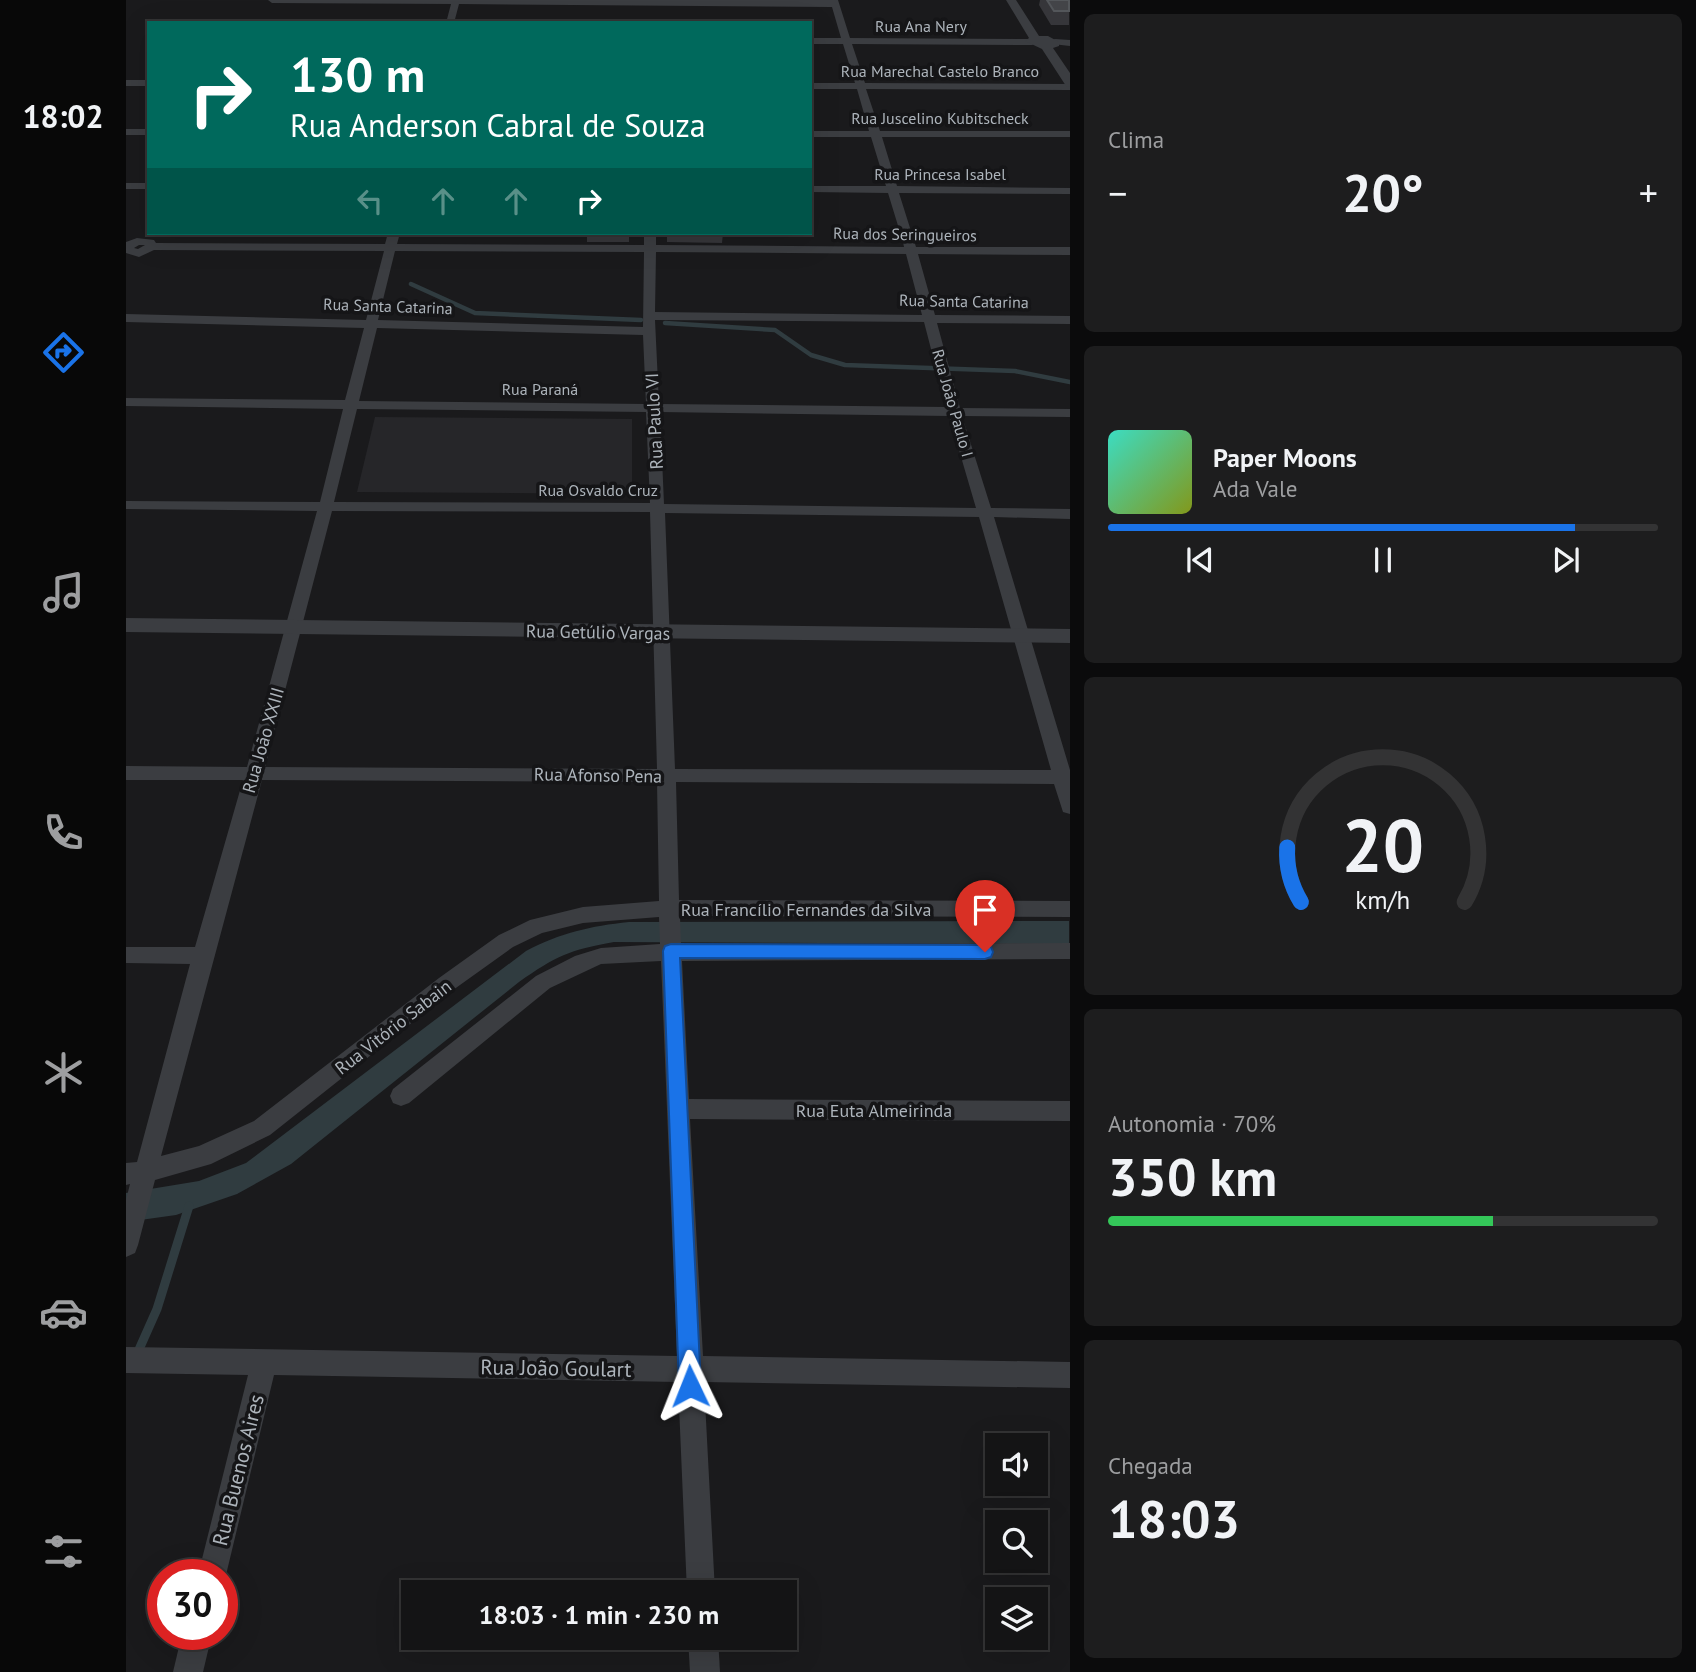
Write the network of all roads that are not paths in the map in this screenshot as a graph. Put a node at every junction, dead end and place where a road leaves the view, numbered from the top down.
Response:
1 (272, 0) edge
2 (1011, 0) edge
3 (1025, 0) edge
4 (456, 1) edge
5 (835, 2) edge
6 (647, 4) edge
7 (451, 21) edge
8 (812, 41) edge
9 (847, 42) junction
10 (1043, 42) junction
11 (1069, 43) edge
12 (126, 83) edge
13 (147, 83) edge
14 (1069, 85) edge
15 (812, 86) edge
16 (860, 87) junction
17 (126, 132) edge
18 (147, 132) edge
19 (812, 134) edge
20 (874, 134) junction
21 (1069, 134) edge
22 (126, 186) edge
23 (147, 186) edge
24 (812, 189) edge
25 (892, 190) junction
26 (1069, 191) edge
27 (392, 239) edge
28 (650, 240) edge
29 (152, 246) junction
30 (128, 248) edge
31 (911, 249) junction
32 (1069, 251) edge
33 (126, 267) edge
34 (126, 318) edge
35 (929, 318) junction
36 (1069, 320) edge
37 (373, 323) junction
38 (649, 324) junction
39 (126, 402) edge
40 (353, 405) junction
41 (653, 407) junction
42 (954, 411) junction
43 (1069, 413) edge
44 (126, 505) edge
45 (327, 506) junction
46 (657, 508) junction
47 (984, 512) junction
48 (1069, 514) edge
49 (126, 625) edge
50 (296, 626) junction
51 (663, 634) junction
52 (1022, 635) junction
53 (1069, 636) edge
54 (255, 771) junction
55 (126, 773) edge
56 (667, 776) junction
57 (1065, 777) edge
58 (1069, 807) edge
59 (1069, 909) edge
60 (670, 914) junction
61 (671, 948) junction
62 (1069, 951) edge
63 (126, 955) edge
64 (203, 956) junction
65 (401, 1096) dead end
66 (679, 1110) junction
67 (1069, 1111) edge
68 (139, 1177) edge
69 (129, 1235) edge
70 (138, 1361) edge
71 (264, 1364) junction
72 (689, 1370) junction
73 (1069, 1375) edge
74 (216, 1559) edge
75 (700, 1580) edge
76 (193, 1650) edge
77 (704, 1650) edge
78 (188, 1672) edge
79 (705, 1672) edge

1 - 4 street
2 - 10 street
3 - 10 street
4 - 6 street
4 - 7 street
5 - 6 street
5 - 9 street, Rua João Paulo I
8 - 9 street, Rua Ana Nery
9 - 10 street, Rua Ana Nery
9 - 16 street, Rua João Paulo I
10 - 11 street, Rua Ana Nery
10 - 14 street
12 - 13 street
14 - 16 street, Rua Marechal Castelo Branco
15 - 16 street, Rua Marechal Castelo Branco
16 - 20 street, Rua João Paulo I
17 - 18 street
19 - 20 street, Rua Juscelino Kubitscheck
20 - 21 street, Rua Juscelino Kubitscheck
20 - 25 street, Rua João Paulo I
22 - 23 street
24 - 25 street, Rua Princesa Isabel
25 - 26 street, Rua Princesa Isabel
25 - 31 street, Rua João Paulo I
27 - 28 street, Rua dos Seringueiros
27 - 29 street, Rua dos Seringueiros
27 - 37 street, Rua João XXIII
28 - 31 street, Rua dos Seringueiros
28 - 38 street, Rua Paulo VI
29 - 30 street
29 - 30 street
30 - 33 street
31 - 32 street, Rua dos Seringueiros
31 - 35 street, Rua João Paulo I
34 - 37 street, Rua Santa Catarina
35 - 36 street, Rua Santa Catarina
35 - 38 street, Rua Santa Catarina
35 - 42 street, Rua João Paulo I
37 - 38 street, Rua Santa Catarina
37 - 40 street, Rua João XXIII
38 - 41 street, Rua Paulo VI
39 - 40 street, Rua Paraná
40 - 41 street, Rua Paraná
40 - 45 street, Rua João XXIII
41 - 42 street, Rua Paraná
41 - 46 street, Rua Paulo VI
42 - 43 street, Rua Paraná
42 - 47 street, Rua João Paulo I
44 - 45 street, Rua Osvaldo Cruz
45 - 46 street, Rua Osvaldo Cruz
45 - 50 street, Rua João XXIII
46 - 47 street, Rua Osvaldo Cruz
46 - 51 street, Rua Paulo VI
47 - 48 street, Rua Osvaldo Cruz
47 - 52 street, Rua João Paulo I
49 - 50 street, Rua Getúlio Vargas
50 - 51 street, Rua Getúlio Vargas
50 - 54 street, Rua João XXIII
51 - 52 street, Rua Getúlio Vargas
51 - 56 street, Rua Paulo VI
52 - 53 street, Rua Getúlio Vargas
52 - 57 street, Rua João Paulo I
54 - 55 street, Rua Afonso Pena
54 - 56 street, Rua Afonso Pena
54 - 64 street, Rua João XXIII
56 - 57 street, Rua Afonso Pena
56 - 60 street, Rua Paulo VI
57 - 58 street, Rua João Paulo I
59 - 60 street, Rua Francílio Fernandes da Silva
60 - 61 street, Rua Paulo VI
60 - 68 street, Rua Vitório Sabain
61 - 62 street
61 - 65 street
61 - 66 street, Rua Paulo VI
63 - 64 street
64 - 68 street, Rua João XXIII
66 - 67 street, Rua Euta Almeirinda
66 - 72 street, Rua Paulo VI
68 - 69 street, Rua João XXIII
70 - 71 street, Rua João Goulart
71 - 72 street, Rua João Goulart
71 - 74 street, Rua Buenos Aires
72 - 73 street, Rua João Goulart
72 - 75 street, Rua Paulo VI
76 - 78 street
77 - 79 street

